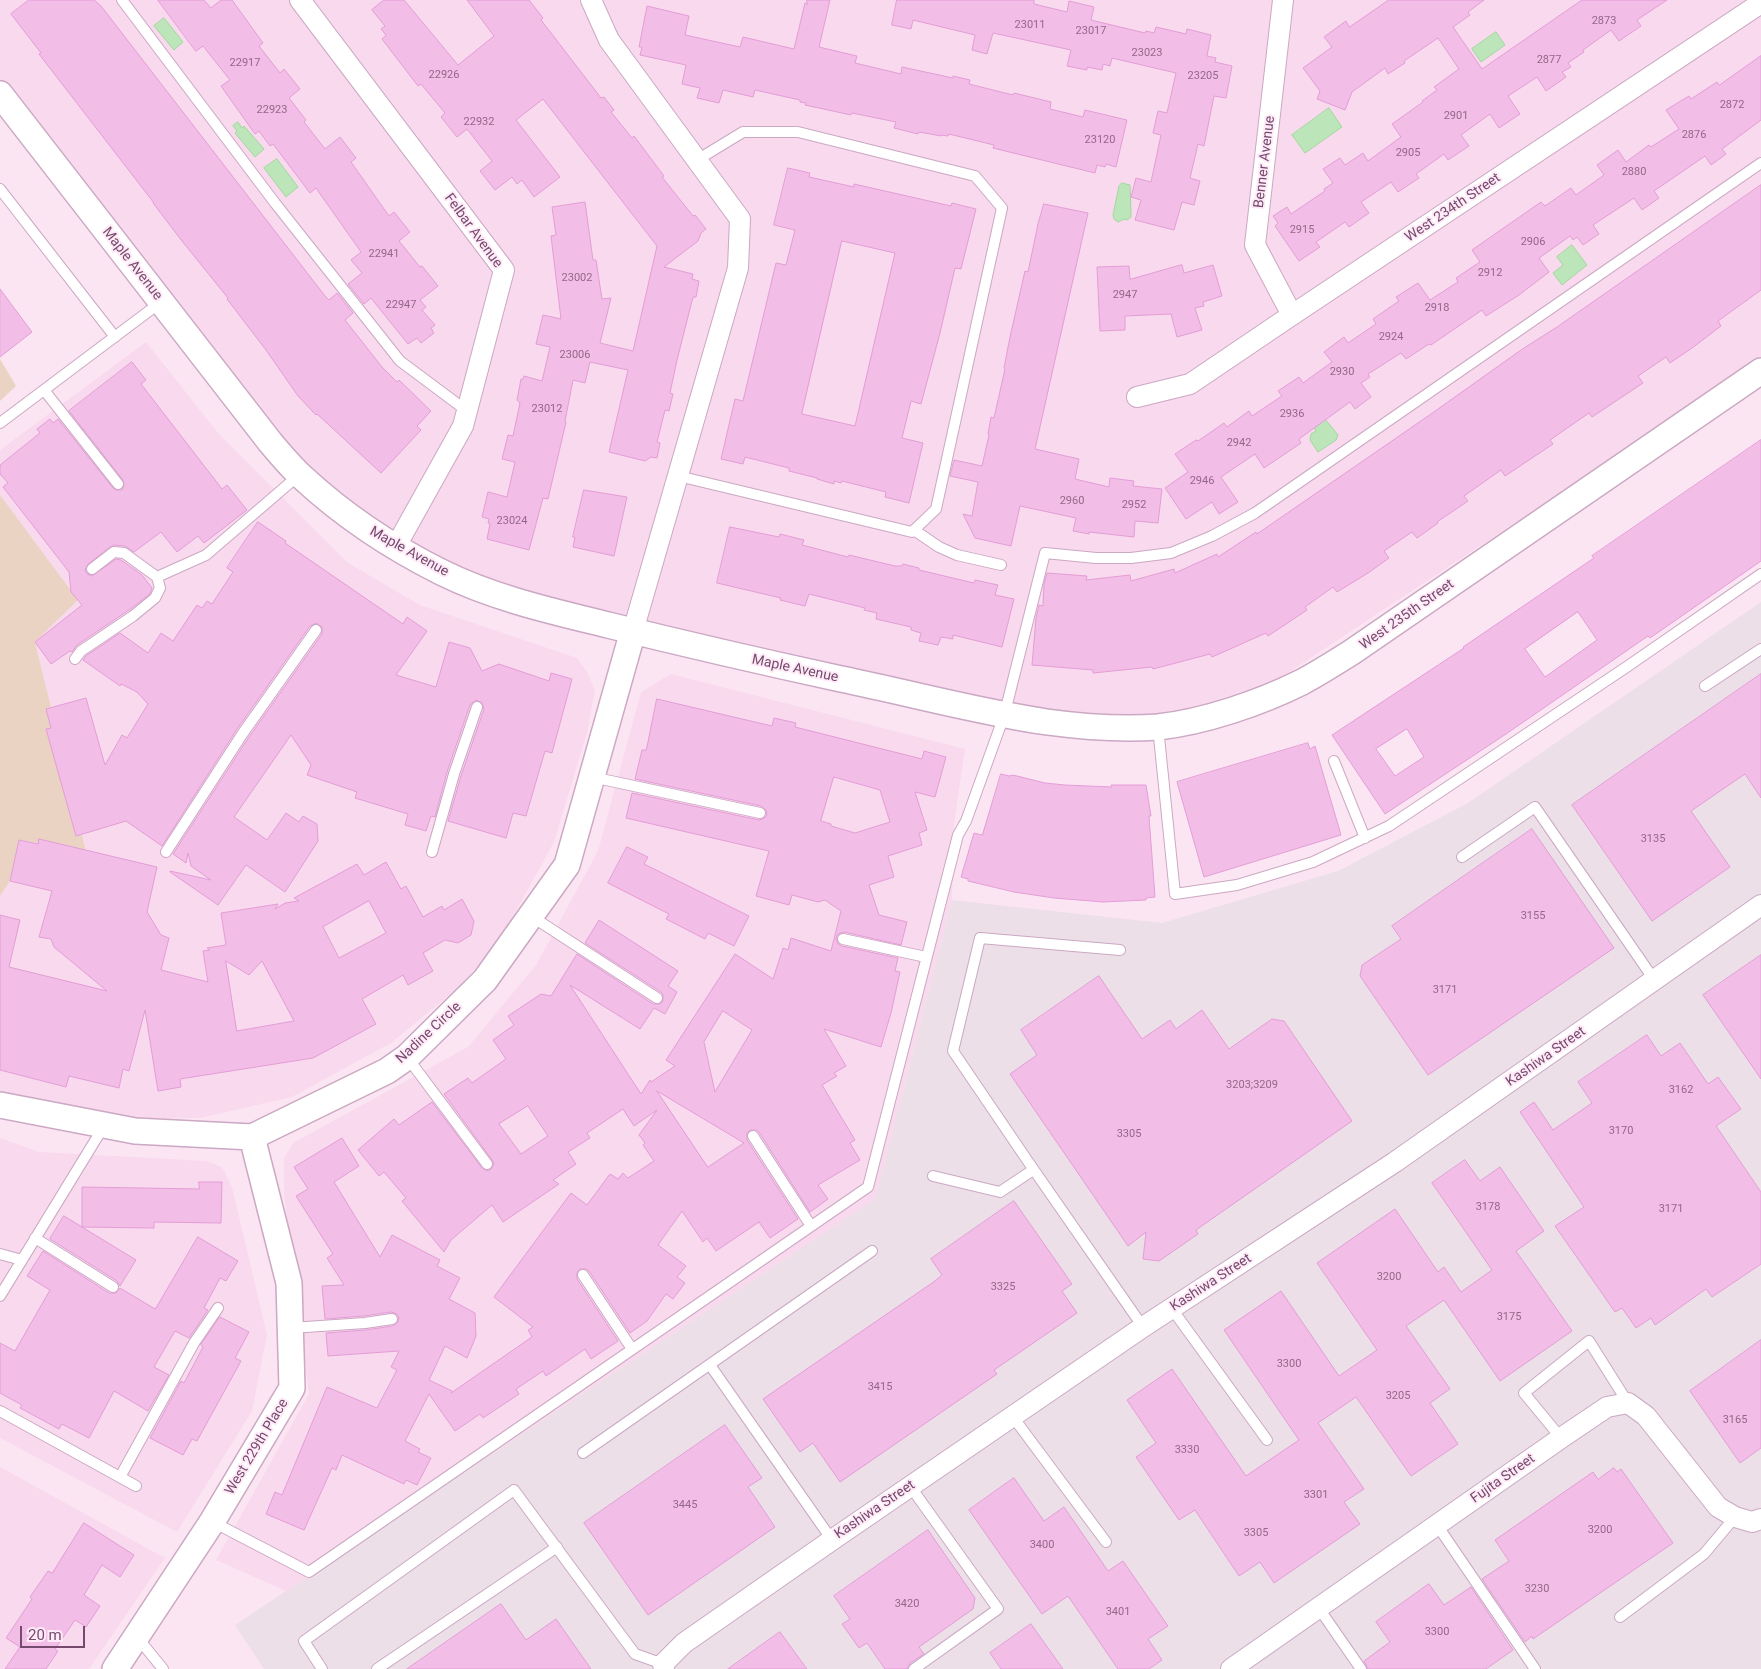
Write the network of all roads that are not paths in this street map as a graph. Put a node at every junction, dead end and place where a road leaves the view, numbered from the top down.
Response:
1 (122, 0) edge
2 (300, 0) edge
3 (591, 0) edge
4 (1283, 0) edge
5 (1761, 3) edge
6 (0, 94) edge
7 (697, 160) junction
8 (1761, 163) edge
9 (0, 188) edge
10 (161, 302) junction
11 (1292, 315) junction
12 (115, 337) junction
13 (1761, 371) edge
14 (44, 390) junction
15 (1138, 397) dead end
16 (467, 411) junction
17 (0, 422) edge
18 (299, 475) junction
19 (678, 476) junction
20 (118, 484) dead end
21 (914, 530) junction
22 (396, 548) junction
23 (1001, 565) dead end
24 (92, 569) dead end
25 (1761, 574) edge
26 (157, 577) junction
27 (316, 630) dead end
28 (633, 631) junction
29 (1761, 649) edge
30 (75, 659) dead end
31 (1705, 686) dead end
32 (478, 707) dead end
33 (1004, 716) junction
34 (1158, 726) junction
35 (1334, 761) dead end
36 (592, 777) junction
37 (760, 813) dead end
38 (1365, 838) junction
39 (166, 852) dead end
40 (432, 852) dead end
41 (1462, 858) dead end
42 (1761, 906) edge
43 (531, 916) junction
44 (843, 939) dead end
45 (1120, 950) dead end
46 (926, 958) junction
47 (1655, 980) junction
48 (657, 998) dead end
49 (407, 1057) junction
50 (0, 1105) edge
51 (104, 1125) junction
52 (753, 1136) dead end
53 (252, 1137) junction
54 (487, 1164) dead end
55 (1033, 1170) junction
56 (933, 1176) dead end
57 (811, 1226) junction
58 (35, 1238) junction
59 (872, 1251) dead end
60 (0, 1254) edge
61 (22, 1260) junction
62 (583, 1275) dead end
63 (113, 1287) dead end
64 (0, 1296) edge
65 (218, 1308) dead end
66 (1172, 1309) junction
67 (392, 1319) dead end
68 (1143, 1327) junction
69 (290, 1328) junction
70 (632, 1349) junction
71 (710, 1365) junction
72 (1628, 1403) junction
73 (0, 1411) edge
74 (1013, 1416) junction
75 (1561, 1438) junction
76 (1267, 1440) dead end
77 (583, 1453) dead end
78 (120, 1477) junction
79 (136, 1486) dead end
80 (910, 1486) junction
81 (1735, 1517) junction
82 (1761, 1519) edge
83 (212, 1522) junction
84 (1438, 1526) junction
85 (832, 1540) junction
86 (1106, 1542) dead end
87 (557, 1547) junction
88 (1318, 1607) junction
89 (1620, 1616) dead end
90 (136, 1637) junction
91 (663, 1667) edge
92 (115, 1669) edge
93 (163, 1669) edge
94 (322, 1669) edge
95 (377, 1669) edge
96 (914, 1669) edge
97 (1231, 1669) edge
98 (1361, 1669) edge
99 (1535, 1669) edge

1 - 16 lane
2 - 16 street, Felbar Avenue
3 - 7 street
4 - 11 street, Benner Avenue
5 - 11 street, West 234th Street
6 - 10 street, Maple Avenue
7 - 19 street
7 - 21 lane
8 - 33 lane
9 - 12 lane
10 - 12 lane
10 - 18 street, Maple Avenue
11 - 15 street, West 234th Street
12 - 14 lane
13 - 34 street, West 235th Street
14 - 17 lane
14 - 20 lane
16 - 22 street, Felbar Avenue
18 - 22 street, Maple Avenue
18 - 26 lane
19 - 21 lane
19 - 28 street
21 - 23 lane
22 - 28 street, Maple Avenue
24 - 26 lane
25 - 38 lane
26 - 30 lane
27 - 39 lane
28 - 33 street, Maple Avenue
28 - 36 street, Nadine Circle
29 - 31 lane
32 - 40 lane
33 - 34 street, West 235th Street
33 - 46 lane
34 - 38 lane
35 - 38 lane
36 - 37 lane
36 - 43 street, Nadine Circle
41 - 47 lane
42 - 47 street, Kashiwa Street
43 - 48 lane
43 - 49 street, Nadine Circle
44 - 46 lane
45 - 55 lane
46 - 57 lane
47 - 66 street, Kashiwa Street
49 - 53 street, Nadine Circle
49 - 54 lane
50 - 51 street, Nadine Circle
51 - 53 street, Nadine Circle
51 - 58 lane
52 - 57 lane
53 - 69 street, West 229th Place
55 - 56 lane
55 - 68 lane
57 - 70 lane
58 - 61 lane
58 - 63 lane
59 - 71 lane
60 - 61 lane
61 - 64 lane
62 - 70 lane
65 - 78 lane
66 - 68 street, Kashiwa Street
66 - 76 lane
67 - 69 lane
68 - 74 street, Kashiwa Street
69 - 83 street, West 229th Place
70 - 83 lane
71 - 77 lane
71 - 85 lane
72 - 75 street, Fujita Street
72 - 75 lane
72 - 81 street
73 - 78 lane
74 - 80 street, Kashiwa Street
74 - 86 lane
75 - 84 street, Fujita Street
78 - 79 lane
80 - 85 street, Kashiwa Street
80 - 96 lane
81 - 82 street
81 - 89 lane
83 - 90 street, West 229th Place
84 - 88 street, Fujita Street
84 - 99 lane
85 - 91 street, Kashiwa Street
87 - 91 lane
87 - 94 lane
87 - 95 lane
88 - 97 street, Fujita Street
88 - 98 lane
90 - 92 street, West 229th Place
90 - 93 lane

